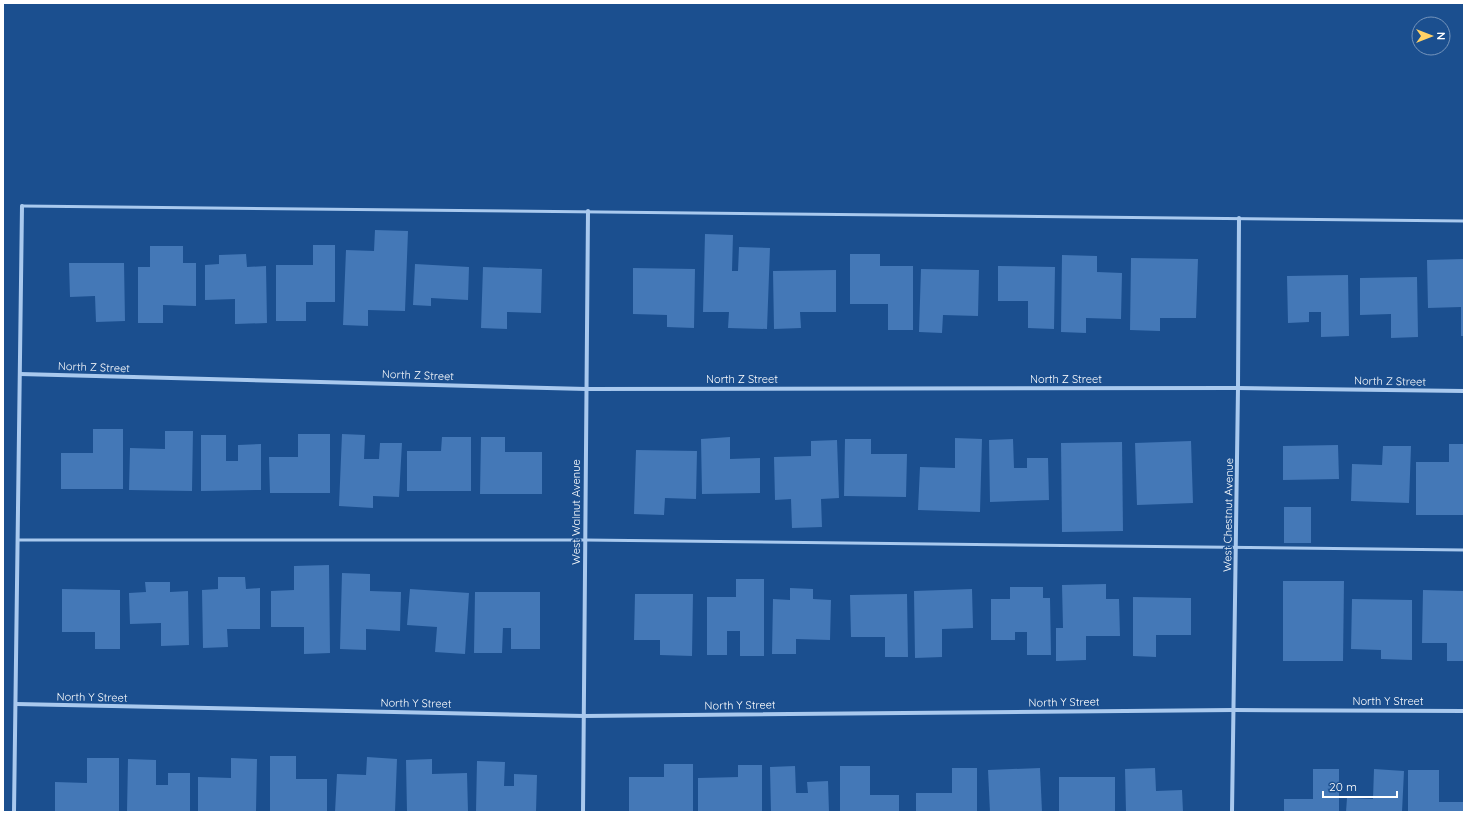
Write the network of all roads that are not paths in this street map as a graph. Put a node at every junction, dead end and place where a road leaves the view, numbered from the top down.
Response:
1 (22, 206) joint
2 (588, 211) junction
3 (1239, 218) junction
4 (1464, 221) edge
5 (20, 374) junction
6 (586, 388) junction
7 (1238, 388) junction
8 (1464, 390) edge
9 (18, 540) junction
10 (585, 540) junction
11 (1236, 548) junction
12 (1464, 550) edge
13 (16, 704) junction
14 (1234, 710) junction
15 (1464, 710) edge
16 (584, 716) junction
17 (14, 812) edge
18 (583, 812) edge
19 (1232, 812) edge

1 - 2 lane
1 - 5 street
2 - 3 lane
2 - 6 street, West Walnut Avenue
3 - 4 lane
3 - 7 street, West Chestnut Avenue
5 - 6 street, North Z Street
5 - 9 street
6 - 7 street, North Z Street
6 - 10 street, West Walnut Avenue
7 - 8 street, North Z Street
7 - 11 street, West Chestnut Avenue
9 - 10 lane
9 - 13 street
10 - 11 lane
10 - 16 street, West Walnut Avenue
11 - 12 lane
11 - 14 street, West Chestnut Avenue
13 - 16 street, North Y Street
13 - 17 street
14 - 15 street, North Y Street
14 - 16 street, North Y Street
14 - 19 street, West Chestnut Avenue
16 - 18 street, West Walnut Avenue

